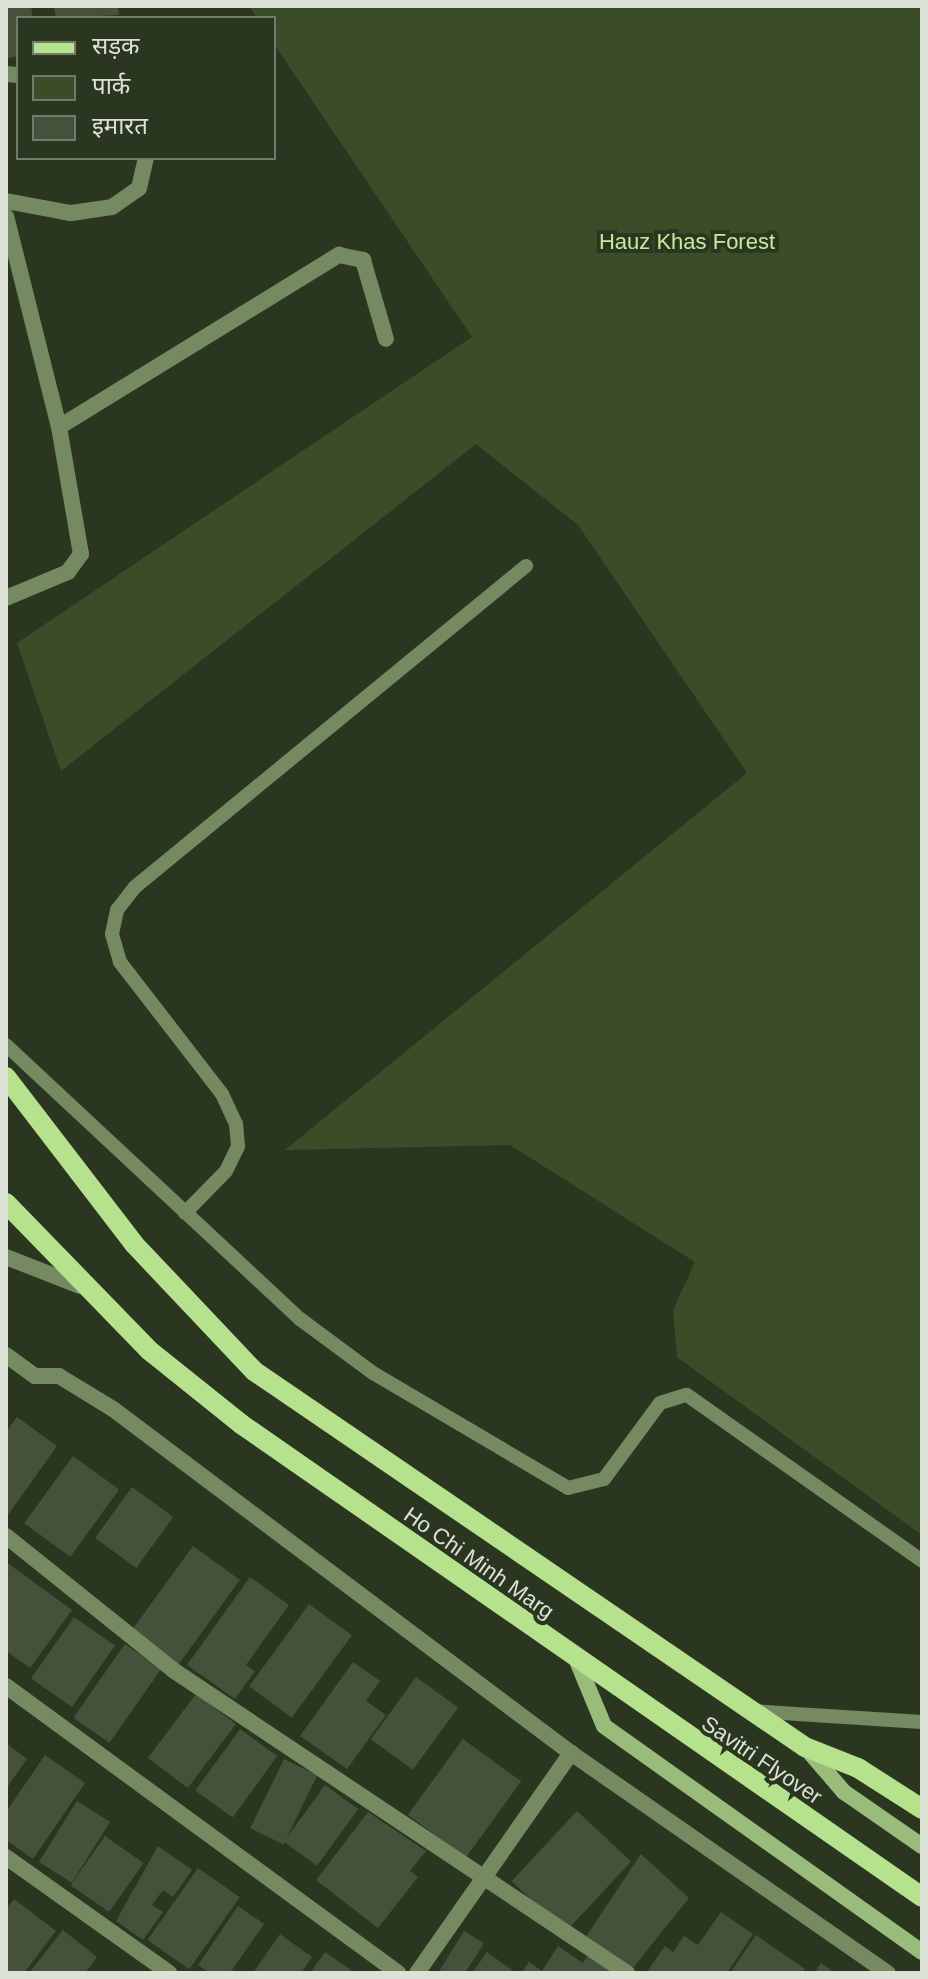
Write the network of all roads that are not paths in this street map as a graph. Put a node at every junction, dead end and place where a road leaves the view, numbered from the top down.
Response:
1 (146, 160) edge
2 (6, 201) edge
3 (6, 216) edge
4 (386, 339) dead end
5 (59, 427) junction
6 (526, 566) dead end
7 (6, 598) edge
8 (6, 1045) edge
9 (6, 1077) edge
10 (6, 1203) edge
11 (185, 1213) junction
12 (6, 1257) edge
13 (80, 1286) junction
14 (6, 1355) edge
15 (6, 1536) edge
16 (922, 1561) edge
17 (577, 1661) junction
18 (6, 1686) edge
19 (752, 1711) junction
20 (922, 1722) edge
21 (805, 1747) junction
22 (571, 1753) junction
23 (922, 1809) edge
24 (922, 1846) edge
25 (6, 1857) edge
26 (483, 1879) junction
27 (922, 1897) edge
28 (922, 1952) edge
29 (169, 1973) edge
30 (398, 1973) edge
31 (417, 1973) edge
32 (627, 1973) edge
33 (888, 1973) edge

1 - 2 street
3 - 5 street
4 - 5 street
5 - 7 street
6 - 11 lane
8 - 11 lane
9 - 19 main road, Ho Chi Minh Marg
10 - 13 main road, Ho Chi Minh Marg
11 - 16 lane
12 - 13 street
13 - 17 main road, Ho Chi Minh Marg
14 - 22 street
15 - 26 street
17 - 27 main road, Savitri Flyover
17 - 28 street
18 - 30 street
19 - 20 lane
19 - 21 main road, Ho Chi Minh Marg
21 - 23 main road, Ho Chi Minh Marg
21 - 24 street, Ho Chi Minh Marg
22 - 26 street
22 - 33 street
25 - 29 street
26 - 31 street
26 - 32 street

